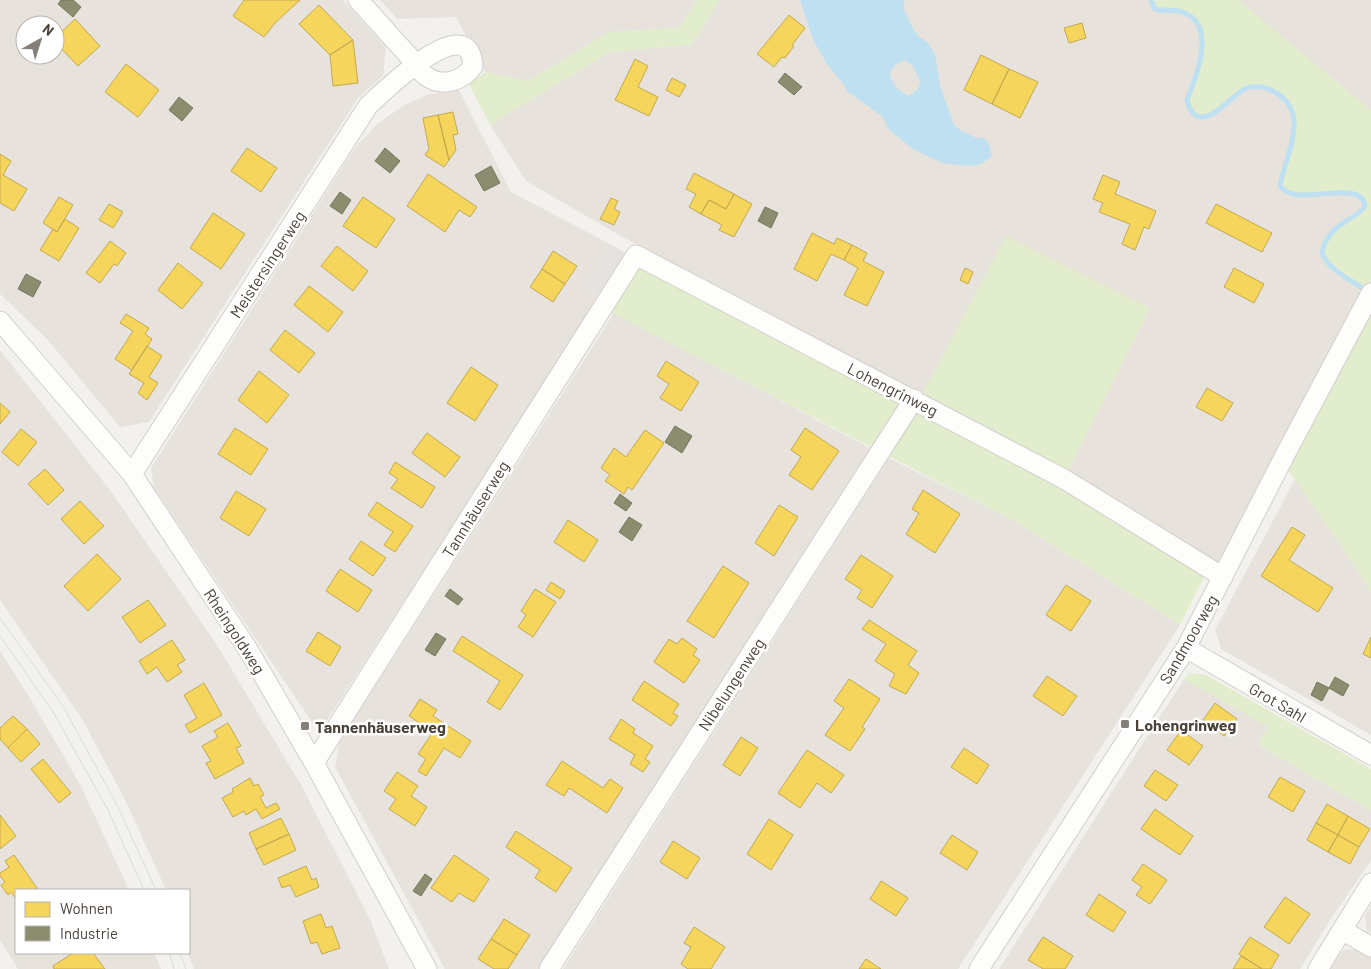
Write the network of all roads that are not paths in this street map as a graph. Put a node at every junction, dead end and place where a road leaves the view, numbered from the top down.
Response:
1 (358, 0) edge
2 (636, 255) joint
3 (1370, 295) edge
4 (0, 322) edge
5 (914, 399) junction
6 (132, 474) junction
7 (1223, 577) junction
8 (1186, 648) junction
9 (1371, 755) edge
10 (314, 762) junction
11 (1371, 883) edge
12 (1342, 930) junction
13 (1371, 947) edge
14 (427, 969) edge
15 (549, 969) edge
16 (978, 969) edge
17 (1318, 969) edge

1 - 6 street, Meistersingerweg
2 - 5 street, Lohengrinweg
2 - 10 street, Tannhäuserweg
3 - 7 street, Sandmoorweg
4 - 6 street, Rheingoldweg
5 - 7 street, Lohengrinweg
5 - 15 street, Nibelungenweg
6 - 10 street, Rheingoldweg
7 - 8 street, Sandmoorweg
8 - 9 street, Grot Sahl
8 - 16 street, Sandmoorweg
10 - 14 street, Rheingoldweg
11 - 12 street
12 - 13 street
12 - 17 street

